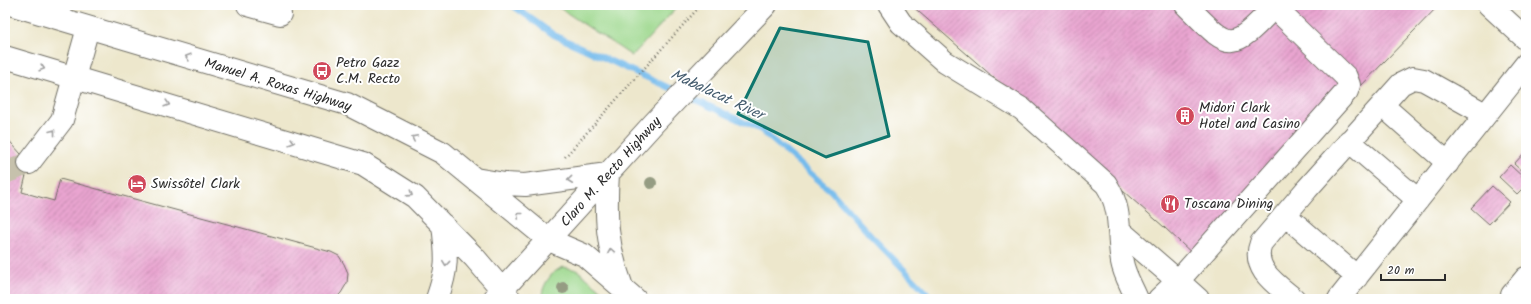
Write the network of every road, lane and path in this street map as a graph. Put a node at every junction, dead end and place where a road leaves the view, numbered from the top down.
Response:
1 (12, 5) edge
2 (248, 5) edge
3 (701, 5) edge
4 (766, 5) edge
5 (888, 5) edge
6 (1186, 5) edge
7 (1489, 5) edge
8 (1275, 6) edge
9 (45, 10) edge
10 (280, 14) dead end
11 (88, 28) junction
12 (1526, 39) edge
13 (5, 57) edge
14 (1526, 64) edge
15 (75, 77) junction
16 (1382, 105) junction
17 (1486, 114) junction
18 (1349, 141) junction
19 (29, 163) tunnel mouth
20 (1448, 163) junction
21 (608, 174) junction
22 (474, 179) junction
23 (541, 184) junction
24 (1418, 200) junction
25 (1285, 214) junction
26 (443, 225) junction
27 (1119, 230) junction
28 (549, 240) junction
29 (1357, 277) junction
30 (1526, 278) edge
31 (1178, 281) junction
32 (629, 294) edge
33 (502, 296) edge
34 (437, 299) edge
35 (1137, 299) edge
36 (1159, 299) edge
37 (1198, 299) edge
38 (1294, 299) edge
39 (1339, 299) edge
40 (1511, 299) edge

1 - 9 main road, Manuel A. Roxas Highway
2 - 10 main road
3 - 23 path
4 - 21 main road, Claro M. Recto Highway
5 - 27 main road
6 - 8 main road
7 - 12 main road
8 - 31 main road
9 - 11 main road, Manuel A. Roxas Highway
11 - 15 main road
22 -> 11 main road, Manuel A. Roxas Highway
13 -> 15 main road
14 - 17 main road
19 -> 15 main road
15 -> 26 main road
16 - 17 main road
16 - 18 main road
16 - 20 main road
17 - 20 main road
18 - 24 main road
18 - 25 main road
20 - 24 main road
21 -> 23 main road
21 - 28 main road, Claro M. Recto Highway
32 -> 21 main road
22 - 23 main road
28 -> 22 main road, Manuel A. Roxas Highway
24 - 29 main road
25 - 29 main road
25 - 38 main road
26 - 33 main road
26 -> 34 main road
27 - 31 main road
27 - 35 main road
28 - 32 main road, Manuel A. Roxas Highway
28 - 33 main road, Claro M. Recto Highway
29 - 39 main road
30 - 40 main road
31 - 36 main road
31 - 37 main road

